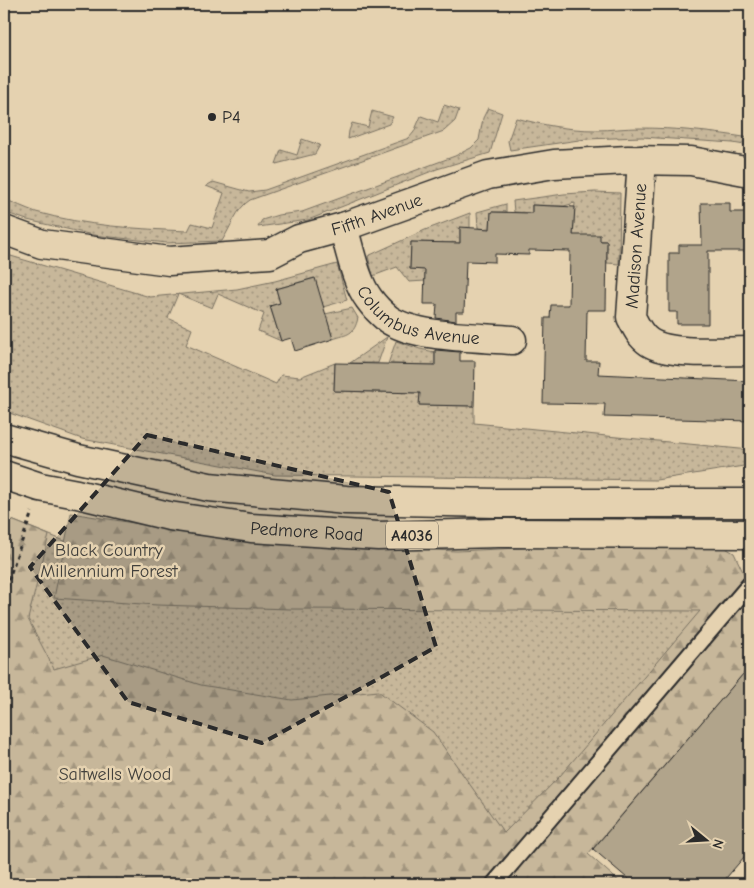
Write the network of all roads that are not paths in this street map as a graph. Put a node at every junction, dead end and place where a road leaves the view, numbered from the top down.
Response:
1 (642, 160) junction
2 (750, 172) edge
3 (343, 227) junction
4 (4, 230) edge
5 (512, 340) dead end
6 (750, 351) edge
7 (4, 438) edge
8 (4, 475) edge
9 (750, 503) edge
10 (750, 534) edge
11 (750, 584) edge
12 (494, 884) edge

1 - 2 main road, Fifth Avenue
1 - 3 main road, Fifth Avenue
1 - 6 main road, Madison Avenue
3 - 4 main road, Fifth Avenue
3 - 5 main road, Columbus Avenue
7 - 9 main road, Pedmore Road / A4036
8 - 10 main road, Pedmore Road / A4036
11 - 12 lane

